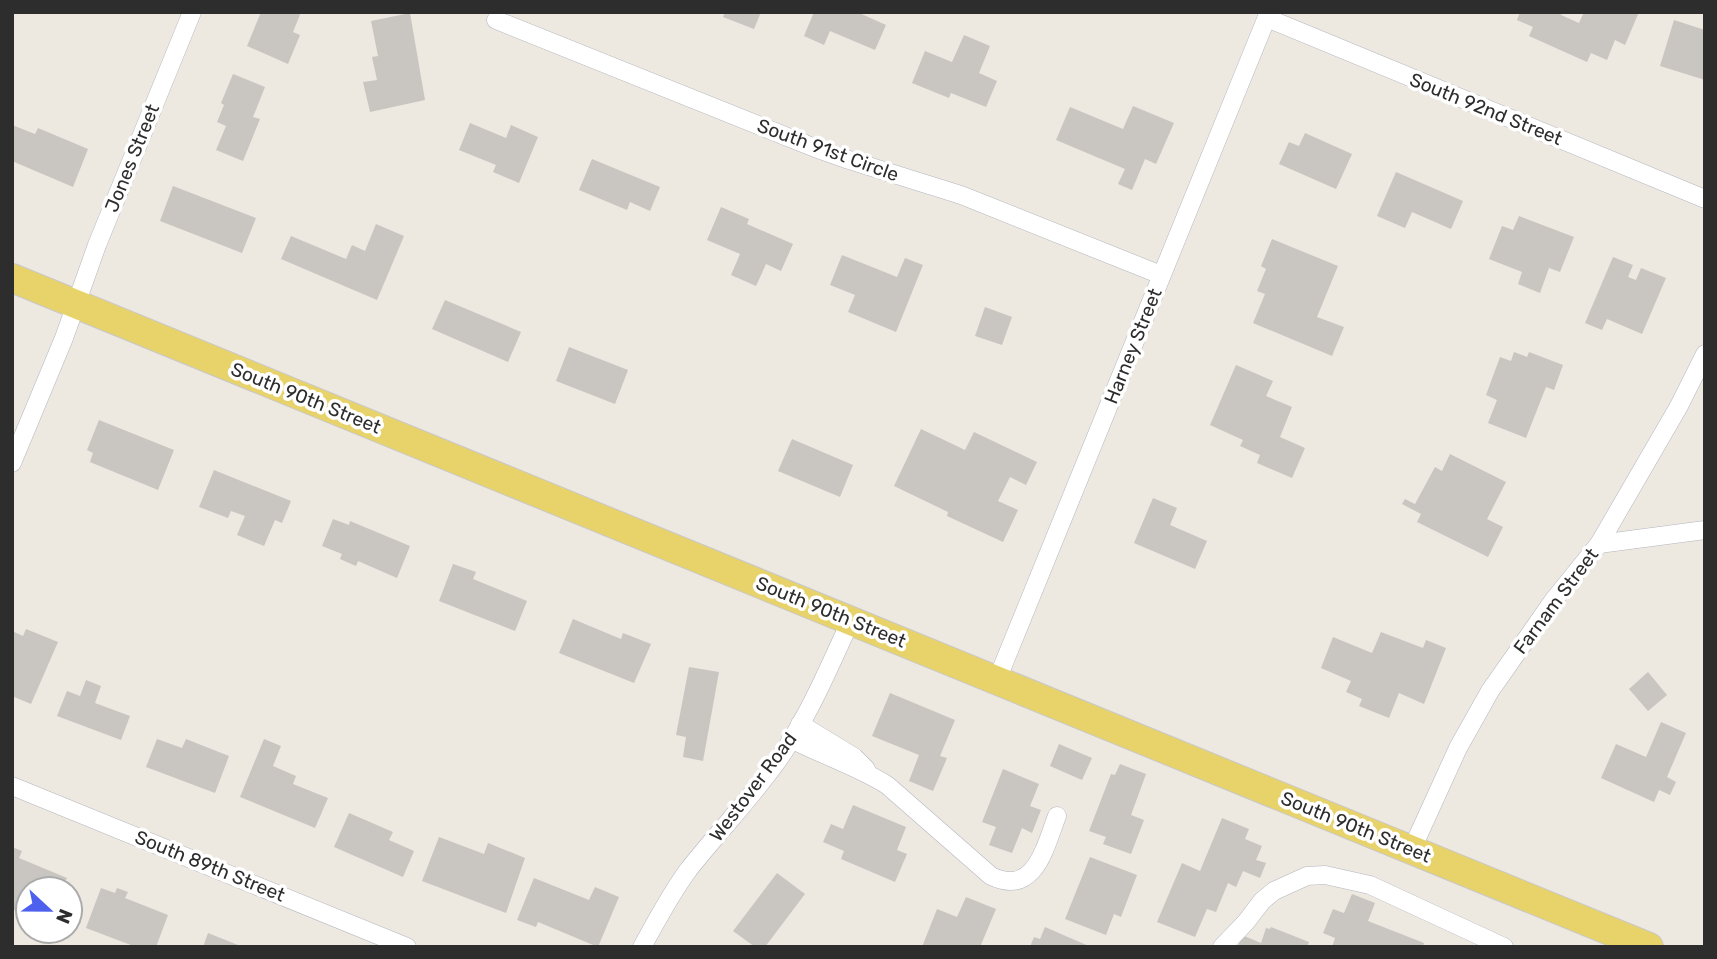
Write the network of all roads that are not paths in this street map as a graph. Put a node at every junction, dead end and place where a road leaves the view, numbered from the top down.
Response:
1 (192, 12) edge
2 (1268, 15) edge
3 (496, 20) dead end
4 (1705, 199) edge
5 (1161, 275) junction
6 (12, 278) edge
7 (76, 304) junction
8 (1705, 354) edge
9 (12, 463) edge
10 (1705, 530) edge
11 (1599, 544) junction
12 (850, 620) junction
13 (997, 680) junction
14 (796, 732) junction
15 (12, 786) edge
16 (1057, 816) dead end
17 (1412, 849) junction
18 (1643, 946) edge
19 (407, 947) edge
20 (642, 947) edge
21 (1222, 947) edge
22 (1504, 947) edge

1 - 7 street, Jones Street
2 - 4 street, South 92nd Street
2 - 5 street, Harney Street
3 - 5 street, South 91st Circle
5 - 13 street, Harney Street
6 - 7 main road, South 90th Street
7 - 9 street, Jones Street
7 - 12 main road, South 90th Street
8 - 11 street, Farnam Street
10 - 11 street
11 - 17 street, Farnam Street
12 - 13 main road, South 90th Street
12 - 14 street, Westover Road
13 - 17 main road, South 90th Street
14 - 16 street
14 - 20 street, Westover Road
15 - 19 street, South 89th Street
17 - 18 main road, South 90th Street
21 - 22 street

